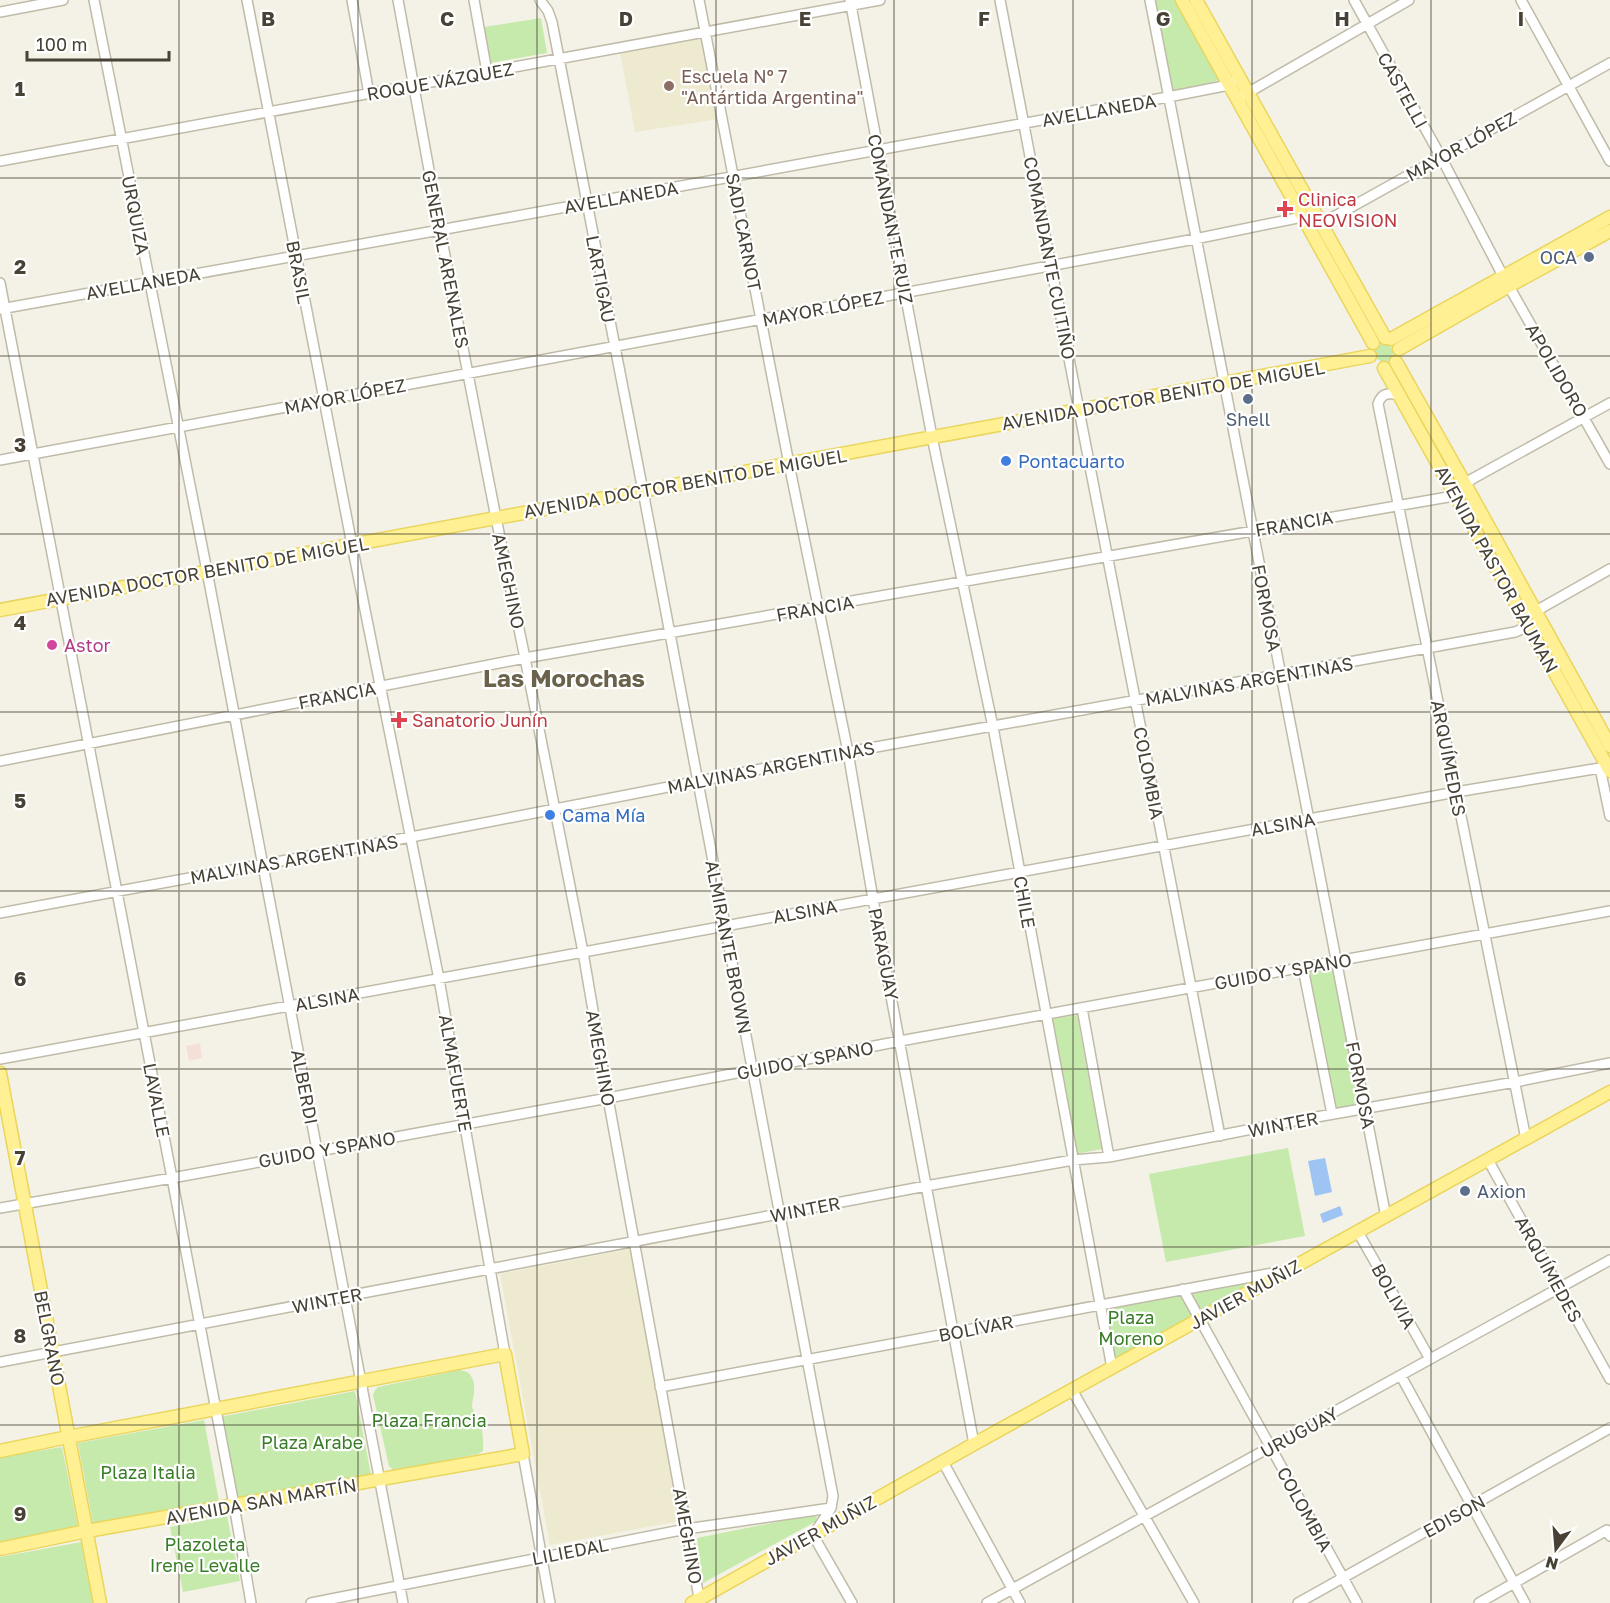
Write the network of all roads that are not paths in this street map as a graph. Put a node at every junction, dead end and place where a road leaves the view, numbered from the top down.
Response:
1 (63, 0) edge
2 (94, 0) edge
3 (247, 0) edge
4 (352, 0) edge
5 (398, 0) edge
6 (474, 0) edge
7 (540, 0) edge
8 (699, 0) edge
9 (880, 0) edge
10 (1000, 0) edge
11 (1150, 0) edge
12 (1182, 0) edge
13 (1196, 0) edge
14 (1353, 0) edge
15 (1409, 0) edge
16 (1521, 0) edge
17 (851, 3) edge
18 (0, 12) edge
19 (1366, 23) junction
20 (705, 32) junction
21 (559, 59) junction
22 (1610, 63) edge
23 (487, 72) junction
24 (1234, 82) junction
25 (413, 86) junction
26 (1569, 86) junction
27 (369, 94) junction
28 (1242, 96) junction
29 (1168, 97) junction
30 (268, 112) junction
31 (1024, 124) junction
32 (121, 139) junction
33 (878, 150) junction
34 (1441, 157) junction
35 (0, 161) edge
36 (1610, 161) edge
37 (733, 177) junction
38 (587, 203) junction
39 (1610, 217) edge
40 (1302, 218) junction
41 (1319, 221) junction
42 (440, 230) junction
43 (1610, 231) edge
44 (1195, 239) junction
45 (296, 256) junction
46 (1051, 266) junction
47 (1506, 281) junction
48 (149, 282) junction
49 (0, 283) edge
50 (905, 293) junction
51 (2, 308) edge
52 (760, 320) junction
53 (1391, 342) junction
54 (1373, 343) junction
55 (615, 346) junction
56 (1370, 356) junction
57 (1396, 362) junction
58 (1384, 368) junction
59 (468, 374) junction
60 (1223, 384) junction
61 (1400, 395) junction
62 (324, 400) junction
63 (1610, 403) edge
64 (1079, 410) junction
65 (1584, 417) junction
66 (178, 427) junction
67 (932, 437) junction
68 (33, 454) junction
69 (0, 460) edge
70 (789, 464) junction
71 (1610, 464) edge
72 (1465, 484) junction
73 (643, 491) junction
74 (1455, 493) junction
75 (1399, 505) junction
76 (496, 518) junction
77 (1252, 531) junction
78 (352, 545) junction
79 (1107, 556) junction
80 (1610, 569) edge
81 (207, 571) junction
82 (962, 582) junction
83 (62, 598) junction
84 (818, 607) junction
85 (0, 610) edge
86 (1532, 618) junction
87 (670, 633) junction
88 (1428, 648) junction
89 (525, 658) junction
90 (1280, 675) junction
91 (381, 686) junction
92 (1135, 701) junction
93 (234, 715) junction
94 (993, 727) junction
95 (1606, 743) edge
96 (89, 744) junction
97 (848, 752) junction
98 (0, 761) edge
99 (1607, 767) edge
100 (698, 781) junction
101 (1456, 792) junction
102 (555, 809) junction
103 (1610, 816) edge
104 (1309, 819) junction
105 (411, 837) junction
106 (1163, 846) junction
107 (262, 864) junction
108 (1020, 872) junction
109 (117, 891) junction
110 (873, 899) junction
111 (1610, 911) edge
112 (0, 913) edge
113 (725, 926) junction
114 (1485, 934) junction
115 (583, 952) junction
116 (1337, 962) junction
117 (1303, 968) junction
118 (439, 978) junction
119 (1190, 988) junction
120 (290, 1006) junction
121 (1082, 1008) junction
122 (1046, 1015) junction
123 (144, 1033) junction
124 (900, 1041) junction
125 (0, 1059) edge
126 (1610, 1064) edge
127 (753, 1070) junction
128 (0, 1073) edge
129 (1515, 1082) junction
130 (1610, 1092) edge
131 (608, 1098) junction
132 (1365, 1108) junction
133 (1332, 1114) junction
134 (465, 1124) junction
135 (1220, 1136) junction
136 (1526, 1138) junction
137 (317, 1151) junction
138 (1109, 1157) junction
139 (1073, 1160) junction
140 (1488, 1160) junction
141 (172, 1178) junction
142 (926, 1186) junction
143 (24, 1203) junction
144 (0, 1208) edge
145 (780, 1214) junction
146 (1386, 1217) junction
147 (1358, 1232) junction
148 (634, 1242) junction
149 (1610, 1260) edge
150 (490, 1269) junction
151 (1291, 1269) junction
152 (1559, 1288) junction
153 (1183, 1289) junction
154 (345, 1296) junction
155 (1100, 1305) junction
156 (1200, 1319) junction
157 (200, 1325) junction
158 (953, 1332) junction
159 (52, 1352) junction
160 (505, 1354) junction
161 (1430, 1359) junction
162 (807, 1360) junction
163 (0, 1362) edge
164 (1112, 1368) junction
165 (1401, 1376) junction
166 (1610, 1379) edge
167 (361, 1381) junction
168 (660, 1387) junction
169 (1072, 1390) junction
170 (216, 1409) junction
171 (1610, 1428) edge
172 (68, 1437) junction
173 (974, 1444) junction
174 (1270, 1448) junction
175 (0, 1451) edge
176 (523, 1454) junction
177 (943, 1462) junction
178 (380, 1481) junction
179 (234, 1505) junction
180 (1472, 1506) junction
181 (831, 1508) junction
182 (1144, 1517) junction
183 (686, 1529) junction
184 (87, 1531) junction
185 (814, 1533) junction
186 (1609, 1533) edge
187 (0, 1549) edge
188 (542, 1557) junction
189 (1343, 1578) junction
190 (1514, 1583) junction
191 (400, 1586) junction
192 (1012, 1590) junction
193 (697, 1602) edge
194 (100, 1603) edge
195 (251, 1603) edge
196 (311, 1603) edge
197 (403, 1603) edge
198 (550, 1603) edge
199 (852, 1603) edge
200 (987, 1603) edge
201 (1020, 1603) edge
202 (1194, 1603) edge
203 (1298, 1603) edge
204 (1357, 1603) edge
205 (1479, 1603) edge
206 (1525, 1603) edge

1 - 18 street
2 - 32 street, URQUIZA
3 - 30 street, BRASIL
4 - 27 street
5 - 25 street, GENERAL ARENALES
6 - 23 street
7 - 21 street, LARTIGAU
8 - 20 street, SADI CARNOT
9 - 17 street, ROQUE VÁZQUEZ
10 - 31 street, COMANDANTE CUITIÑO
11 - 29 street, FORMOSA
12 - 24 main road
13 - 24 main road
14 - 19 street, CASTELLI
15 - 19 street
16 - 26 street
17 - 20 street, ROQUE VÁZQUEZ
17 - 33 street, COMANDANTE RUIZ
19 - 28 street
19 - 34 street, CASTELLI
20 - 21 street, ROQUE VÁZQUEZ
20 - 37 street, SADI CARNOT
21 - 23 street, ROQUE VÁZQUEZ
21 - 38 street, LARTIGAU
22 - 26 street, MAYOR LÓPEZ
23 - 25 street, ROQUE VÁZQUEZ
24 - 28 main road
24 - 29 street, AVELLANEDA
25 - 27 street, ROQUE VÁZQUEZ
25 - 42 street, GENERAL ARENALES
26 - 34 street, MAYOR LÓPEZ
26 - 36 street
27 - 30 street, ROQUE VÁZQUEZ
28 - 40 main road
28 - 41 main road
29 - 31 street, AVELLANEDA
29 - 44 street, FORMOSA
30 - 32 street, ROQUE VÁZQUEZ
30 - 45 street, BRASIL
31 - 33 street, AVELLANEDA
31 - 46 street, COMANDANTE CUITIÑO
32 - 35 street, ROQUE VÁZQUEZ
32 - 48 street, URQUIZA
33 - 37 street, AVELLANEDA
33 - 50 street, COMANDANTE RUIZ
34 - 41 street, MAYOR LÓPEZ
34 - 47 street, CASTELLI
37 - 38 street, AVELLANEDA
37 - 52 street, SADI CARNOT
38 - 42 street, AVELLANEDA
38 - 55 street, LARTIGAU
39 - 47 main road
40 - 41 street, MAYOR LÓPEZ
40 - 44 street, MAYOR LÓPEZ
40 - 54 main road
41 - 53 main road
42 - 45 street, AVELLANEDA
42 - 59 street, GENERAL ARENALES
43 - 47 main road
44 - 46 street, MAYOR LÓPEZ
44 - 60 street, FORMOSA
45 - 48 street, AVELLANEDA
45 - 62 street, BRASIL
46 - 50 street, MAYOR LÓPEZ
46 - 64 street, COMANDANTE CUITIÑO
47 - 53 main road
47 - 65 street, APOLIDORO
48 - 51 street, AVELLANEDA
48 - 66 street, URQUIZA
49 - 51 street, LAVALLE
50 - 52 street, MAYOR LÓPEZ
50 - 67 street, COMANDANTE RUIZ
51 - 68 street, LAVALLE
52 - 55 street, MAYOR LÓPEZ
52 - 70 street, SADI CARNOT
53 - 54 main road
53 - 57 main road
54 - 56 main road
55 - 59 street, MAYOR LÓPEZ
55 - 73 street, LARTIGAU
56 - 58 main road
56 - 60 main road, AVENIDA DOCTOR BENITO DE MIGUEL
57 - 58 main road
57 - 72 main road, AVENIDA PASTOR BAUMAN
58 - 61 main road, AVENIDA PASTOR BAUMAN
59 - 62 street, MAYOR LÓPEZ
59 - 76 street, GENERAL ARENALES
60 - 64 main road, AVENIDA DOCTOR BENITO DE MIGUEL
60 - 77 street, FORMOSA
61 - 74 main road, AVENIDA PASTOR BAUMAN
61 - 75 street, ARQUÍMEDES
62 - 66 street, MAYOR LÓPEZ
62 - 78 street, BRASIL
63 - 65 street, FRANCIA
64 - 67 main road, AVENIDA DOCTOR BENITO DE MIGUEL
64 - 79 street, COLOMBIA
65 - 71 street, APOLIDORO
65 - 72 street, FRANCIA
66 - 68 street, MAYOR LÓPEZ
66 - 81 street, URQUIZA
67 - 70 main road, AVENIDA DOCTOR BENITO DE MIGUEL
67 - 82 street, CHILE
68 - 69 street, MAYOR LÓPEZ
68 - 83 street, LAVALLE
70 - 73 main road, AVENIDA DOCTOR BENITO DE MIGUEL
70 - 84 street, PARAGUAY
72 - 74 street, FRANCIA
72 - 86 main road, AVENIDA PASTOR BAUMAN
73 - 76 main road, AVENIDA DOCTOR BENITO DE MIGUEL
73 - 87 street, ALMIRANTE BROWN
74 - 75 street, FRANCIA
74 - 86 main road, AVENIDA PASTOR BAUMAN
75 - 77 street, FRANCIA
75 - 88 street, ARQUÍMEDES
76 - 78 main road, AVENIDA DOCTOR BENITO DE MIGUEL
76 - 89 street, AMEGHINO
77 - 79 street, FRANCIA
77 - 90 street, FORMOSA
78 - 81 main road, AVENIDA DOCTOR BENITO DE MIGUEL
78 - 91 street, ALMAFUERTE
79 - 82 street, FRANCIA
79 - 92 street, COLOMBIA
80 - 86 street, MALVINAS ARGENTINAS
81 - 83 main road, AVENIDA DOCTOR BENITO DE MIGUEL
81 - 93 street, ALBERDI
82 - 84 street, FRANCIA
82 - 94 street, CHILE
83 - 85 main road, AVENIDA DOCTOR BENITO DE MIGUEL
83 - 96 street, LAVALLE
84 - 87 street, FRANCIA
84 - 97 street, PARAGUAY
86 - 88 street, MALVINAS ARGENTINAS
86 - 95 main road, AVENIDA PASTOR BAUMAN
87 - 89 street, FRANCIA
87 - 100 street, ALMIRANTE BROWN
88 - 90 street, MALVINAS ARGENTINAS
88 - 101 street, ARQUÍMEDES
89 - 91 street, FRANCIA
89 - 102 street, AMEGHINO
90 - 92 street, MALVINAS ARGENTINAS
90 - 104 street, FORMOSA
91 - 93 street, FRANCIA
91 - 105 street, ALMAFUERTE
92 - 94 street, MALVINAS ARGENTINAS
92 - 106 street, COLOMBIA
93 - 96 street, FRANCIA
93 - 107 street, ALBERDI
94 - 97 street, MALVINAS ARGENTINAS
94 - 108 street, CHILE
95 - 99 main road, AVENIDA PASTOR BAUMAN
96 - 98 street, FRANCIA
96 - 109 street, LAVALLE
97 - 100 street, MALVINAS ARGENTINAS
97 - 110 street, PARAGUAY
99 - 101 street, ALSINA
99 - 103 street
100 - 102 street, MALVINAS ARGENTINAS
100 - 113 street, ALMIRANTE BROWN
101 - 104 street, ALSINA
101 - 114 street, ARQUÍMEDES
102 - 105 street, MALVINAS ARGENTINAS
102 - 115 street, AMEGHINO
104 - 106 street, ALSINA
104 - 116 street, FORMOSA
105 - 107 street, MALVINAS ARGENTINAS
105 - 118 street, ALMAFUERTE
106 - 108 street, ALSINA
106 - 119 street, COLOMBIA
107 - 109 street, MALVINAS ARGENTINAS
107 - 120 street, ALBERDI
108 - 110 street, ALSINA
108 - 122 street, CHILE
109 - 112 street, MALVINAS ARGENTINAS
109 - 123 street, LAVALLE
110 - 113 street, ALSINA
110 - 124 street, PARAGUAY
111 - 114 street, GUIDO Y SPANO
113 - 115 street, ALSINA
113 - 127 street, ALMIRANTE BROWN
114 - 116 street, GUIDO Y SPANO
114 - 129 street, ARQUÍMEDES
115 - 118 street, ALSINA
115 - 131 street, AMEGHINO
116 - 117 street, GUIDO Y SPANO
116 - 132 street, FORMOSA
117 - 119 street, GUIDO Y SPANO
117 - 133 street
118 - 120 street, ALSINA
118 - 134 street, ALMAFUERTE
119 - 121 street, GUIDO Y SPANO
119 - 135 street, COLOMBIA
120 - 123 street, ALSINA
120 - 137 street, ALBERDI
121 - 122 street, GUIDO Y SPANO
121 - 138 street
122 - 124 street, GUIDO Y SPANO
122 - 139 street, CHILE
123 - 125 street, ALSINA
123 - 141 street, LAVALLE
124 - 127 street, GUIDO Y SPANO
124 - 142 street, PARAGUAY
126 - 129 street, WINTER
127 - 131 street, GUIDO Y SPANO
127 - 145 street, ALMIRANTE BROWN
128 - 143 main road, BELGRANO
129 - 132 street, WINTER
129 - 136 street, ARQUÍMEDES
130 - 136 main road, JAVIER MUÑIZ
131 - 134 street, GUIDO Y SPANO
131 - 148 street, AMEGHINO
132 - 133 street, WINTER
132 - 146 street, FORMOSA
133 - 135 street, WINTER
134 - 137 street, GUIDO Y SPANO
134 - 150 street, ALMAFUERTE
135 - 138 street, WINTER
136 - 140 main road, JAVIER MUÑIZ
137 - 141 street, GUIDO Y SPANO
137 - 154 street, ALBERDI
138 - 139 street, WINTER
139 - 142 street, WINTER
139 - 155 street, CHILE
140 - 146 main road, JAVIER MUÑIZ
140 - 152 street, ARQUÍMEDES
141 - 143 street, GUIDO Y SPANO
141 - 157 street, LAVALLE
142 - 145 street, WINTER
142 - 158 street, PARAGUAY
143 - 144 street, GUIDO Y SPANO
143 - 159 main road, BELGRANO
145 - 148 street, WINTER
145 - 162 street, ALMIRANTE BROWN
146 - 147 main road, JAVIER MUÑIZ
147 - 151 main road, JAVIER MUÑIZ
147 - 161 street, BOLIVIA
148 - 150 street, WINTER
148 - 168 street, AMEGHINO
149 - 152 street, URUGUAY
150 - 154 street, WINTER
150 - 160 street, ALMAFUERTE
151 - 153 street, BOLÍVAR
151 - 156 main road, JAVIER MUÑIZ
152 - 161 street, URUGUAY
152 - 166 street, ARQUÍMEDES
153 - 155 street, BOLÍVAR
153 - 156 street, COLOMBIA
154 - 157 street, WINTER
154 - 167 street, ALBERDI
155 - 158 street, BOLÍVAR
155 - 164 street, CHILE
156 - 164 main road, JAVIER MUÑIZ
156 - 174 street, COLOMBIA
157 - 159 street, WINTER
157 - 170 street, LAVALLE
158 - 162 street, BOLÍVAR
158 - 173 street, PARAGUAY
159 - 163 street, WINTER
159 - 172 main road, BELGRANO
160 - 167 main road
160 - 176 main road, ALMAFUERTE
161 - 165 street, URUGUAY
162 - 168 street, BOLÍVAR
162 - 181 street, ALMIRANTE BROWN
164 - 169 main road, JAVIER MUÑIZ
165 - 174 street, URUGUAY
165 - 180 street
167 - 170 main road
167 - 178 street, ALBERDI
168 - 183 street, AMEGHINO
169 - 173 main road, JAVIER MUÑIZ
169 - 182 street
170 - 172 main road
170 - 179 street, LAVALLE
171 - 180 street, EDISON
172 - 175 main road
172 - 184 main road, BELGRANO
173 - 177 main road, JAVIER MUÑIZ
174 - 182 street, URUGUAY
174 - 189 street, COLOMBIA
176 - 178 main road, AVENIDA SAN MARTÍN
176 - 188 street, ALMAFUERTE
177 - 185 main road, JAVIER MUÑIZ
177 - 192 street
178 - 179 main road, AVENIDA SAN MARTÍN
178 - 191 street, ALBERDI
179 - 184 main road, AVENIDA SAN MARTÍN
179 - 195 street, LAVALLE
180 - 189 street, EDISON
180 - 190 street
181 - 183 street, LILIEDAL
181 - 185 street
182 - 192 street, URUGUAY
182 - 202 street
183 - 188 street, LILIEDAL
183 - 193 street, AMEGHINO
184 - 187 main road, AVENIDA SAN MARTÍN
184 - 194 main road, BELGRANO
185 - 193 main road, JAVIER MUÑIZ
185 - 199 street
186 - 190 street
188 - 191 street, LILIEDAL
188 - 198 street, ALMAFUERTE
189 - 203 street, EDISON
189 - 204 street, COLOMBIA
190 - 205 street
190 - 206 street
191 - 196 street, LILIEDAL
191 - 197 street, ALBERDI
192 - 200 street, URUGUAY
192 - 201 street

